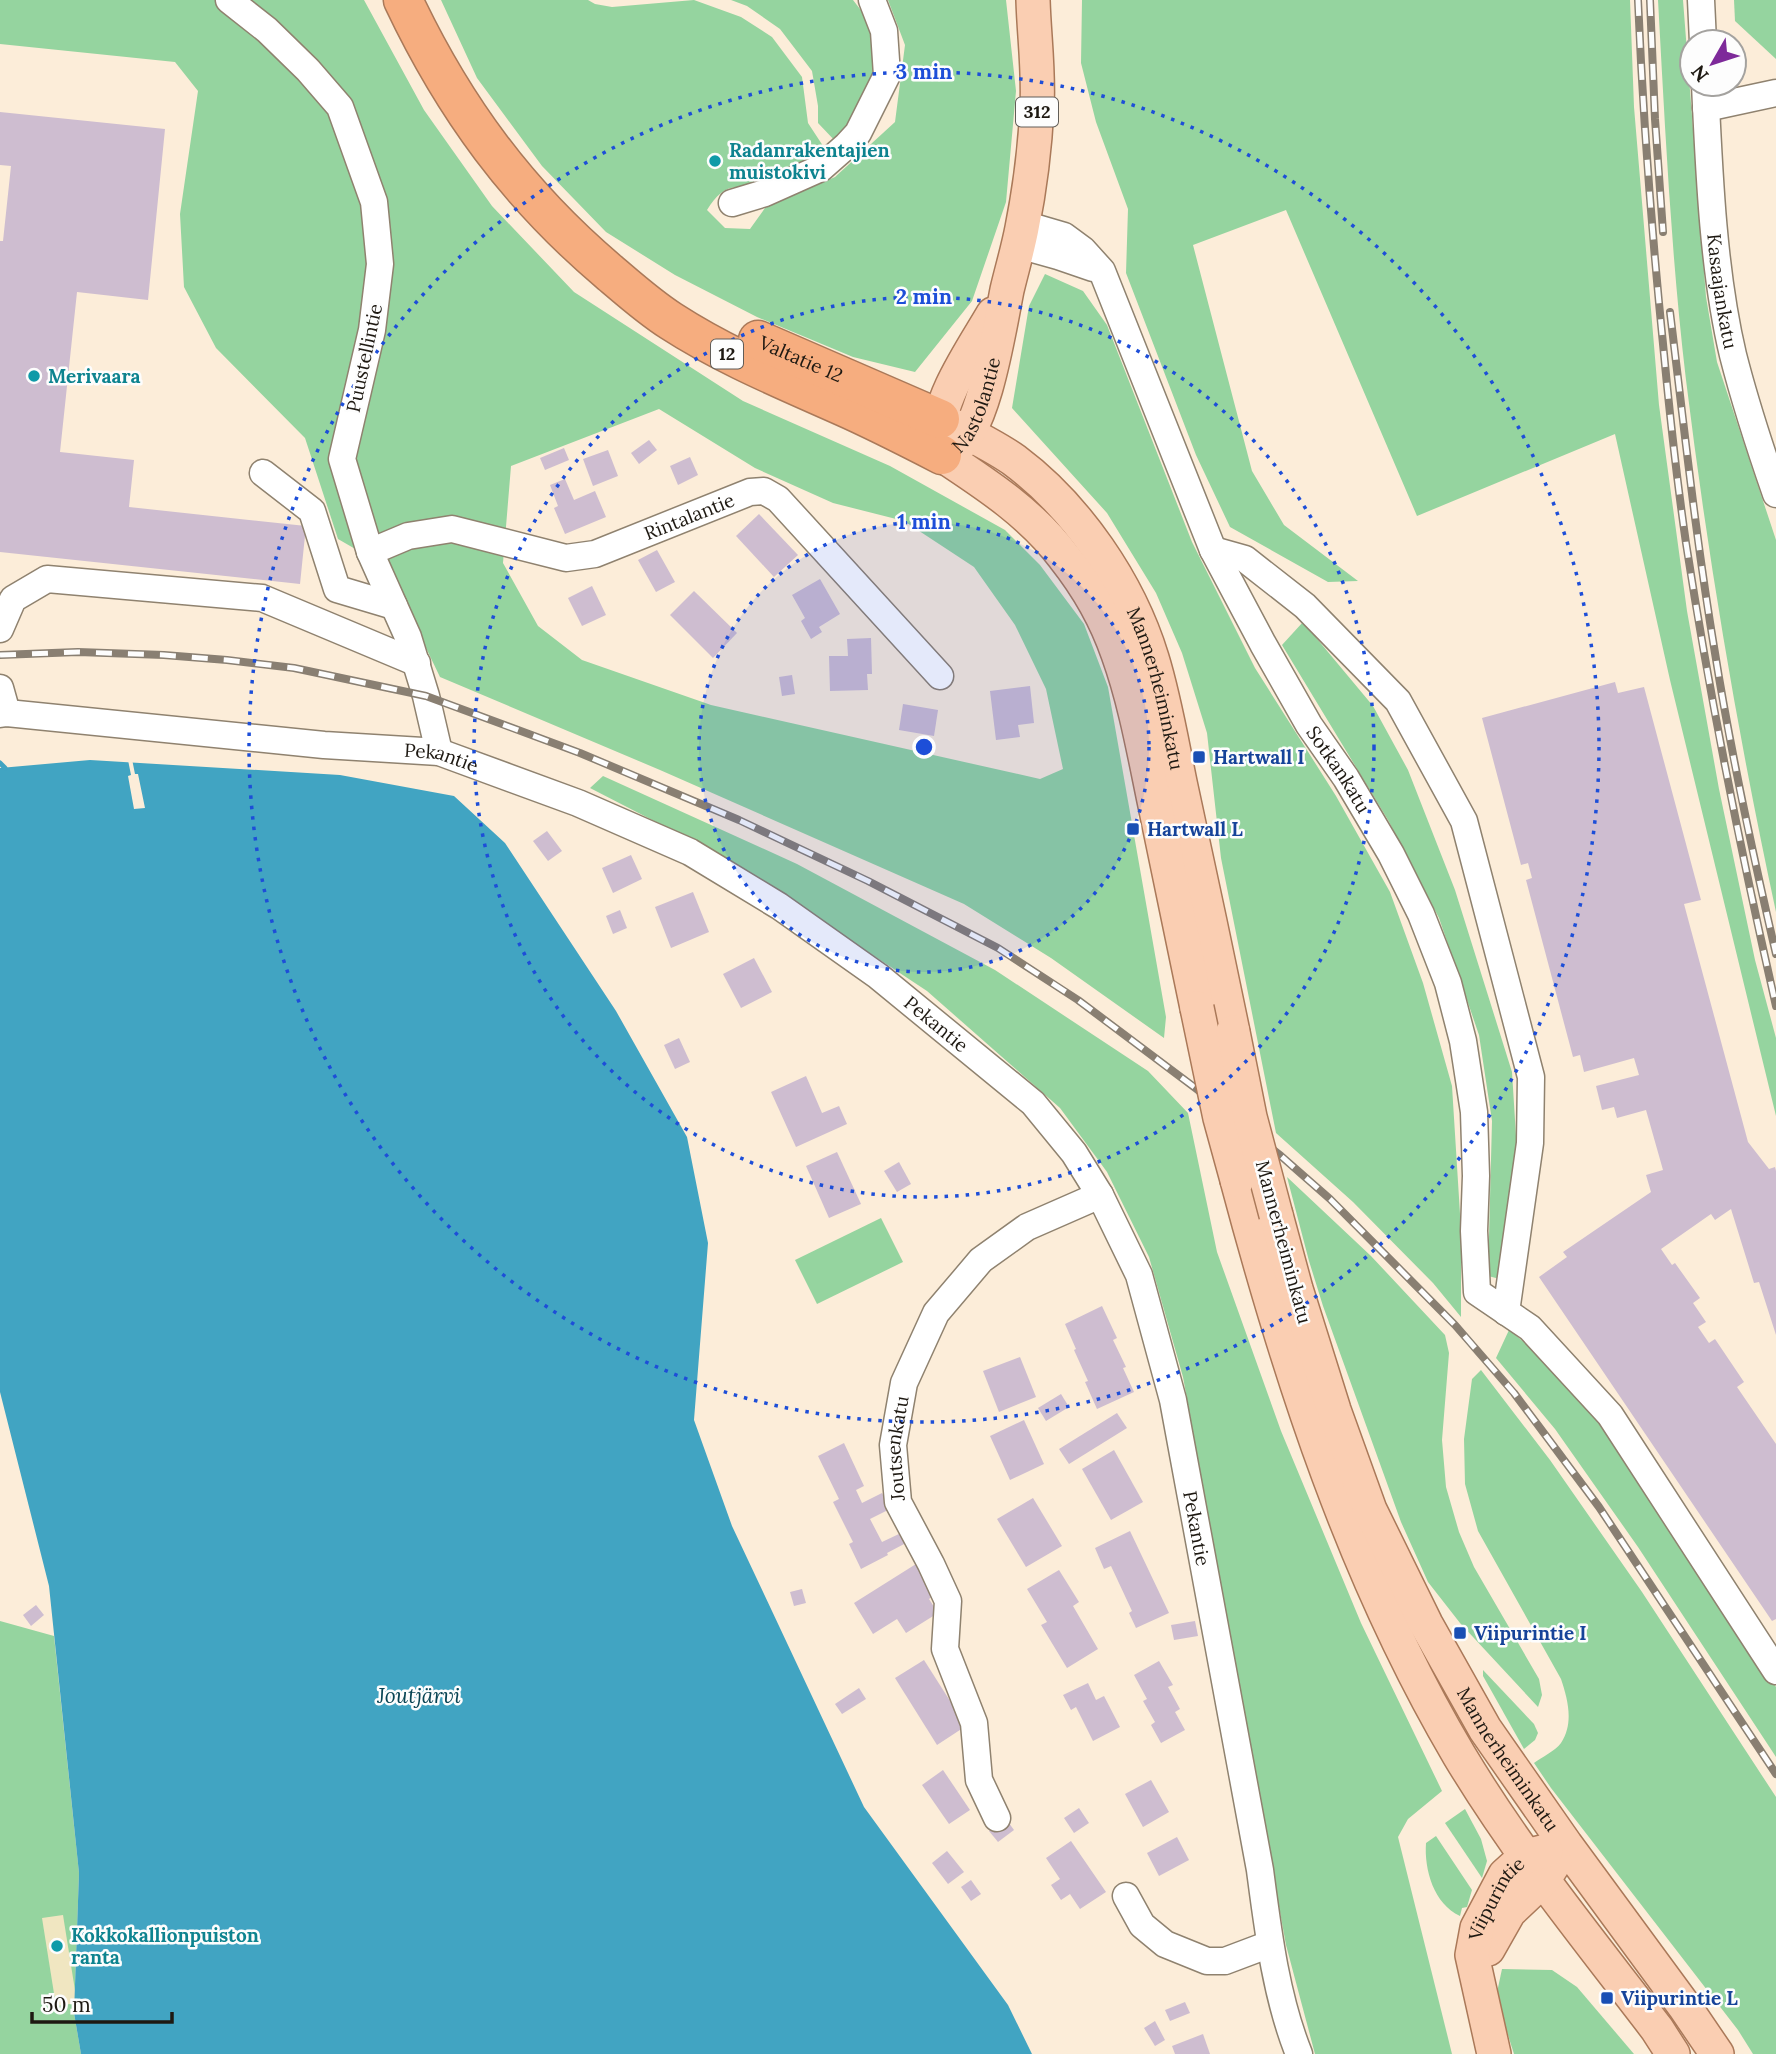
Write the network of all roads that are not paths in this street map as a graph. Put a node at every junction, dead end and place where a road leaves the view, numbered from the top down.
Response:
1 (229, 0) edge
2 (403, 0) edge
3 (872, 0) edge
4 (1033, 0) edge
5 (1701, 0) edge
6 (1702, 28) edge
7 (1776, 93) edge
8 (1748, 94) edge
9 (1705, 98) edge
10 (732, 203) dead end
11 (1021, 235) junction
12 (590, 256) junction
13 (950, 436) junction
14 (263, 473) dead end
15 (1776, 494) edge
16 (1213, 550) junction
17 (370, 552) junction
18 (394, 606) junction
19 (0, 629) edge
20 (417, 663) junction
21 (940, 676) dead end
22 (2, 705) edge
23 (439, 752) junction
24 (1100, 1195) junction
25 (1506, 1312) junction
26 (1776, 1671) edge
27 (998, 1818) dead end
28 (1566, 1845) junction
29 (1535, 1868) junction
30 (1126, 1896) dead end
31 (1270, 1944) junction
32 (1299, 2054) edge
33 (1494, 2054) edge
34 (1674, 2054) edge
35 (1717, 2054) edge

1 - 17 street, Puustellintie
2 - 12 highway, Valtatie 12 / 12
3 - 10 street
4 - 11 main road, Nastolantie / 312
5 - 6 street
7 - 8 street
9 - 15 street, Kasaajankatu
11 - 13 main road, Nastolantie / 312
11 - 16 street, Sotkankatu
12 - 13 highway, Valtatie 12 / 12
12 - 13 highway, Valtatie 12 / 12
13 - 28 main road, Mannerheiminkatu, bridge
13 - 29 main road, Mannerheiminkatu, bridge
14 - 18 street
16 - 25 street, Sotkankatu
16 - 25 street
17 - 18 street, Puustellintie
17 - 21 street, Rintalantie
18 - 20 street, Puustellintie
19 - 20 street
20 - 23 street, Puustellintie
22 - 23 street, Pekantie
23 - 24 street, Pekantie
24 - 27 street, Joutsenkatu
24 - 31 street, Pekantie
25 - 26 street
28 - 29 main road, Viipurintie
28 - 35 main road, Mannerheiminkatu
29 - 33 main road, Viipurintie
29 - 34 main road, Mannerheiminkatu
30 - 31 street
31 - 32 street, Pekantie

